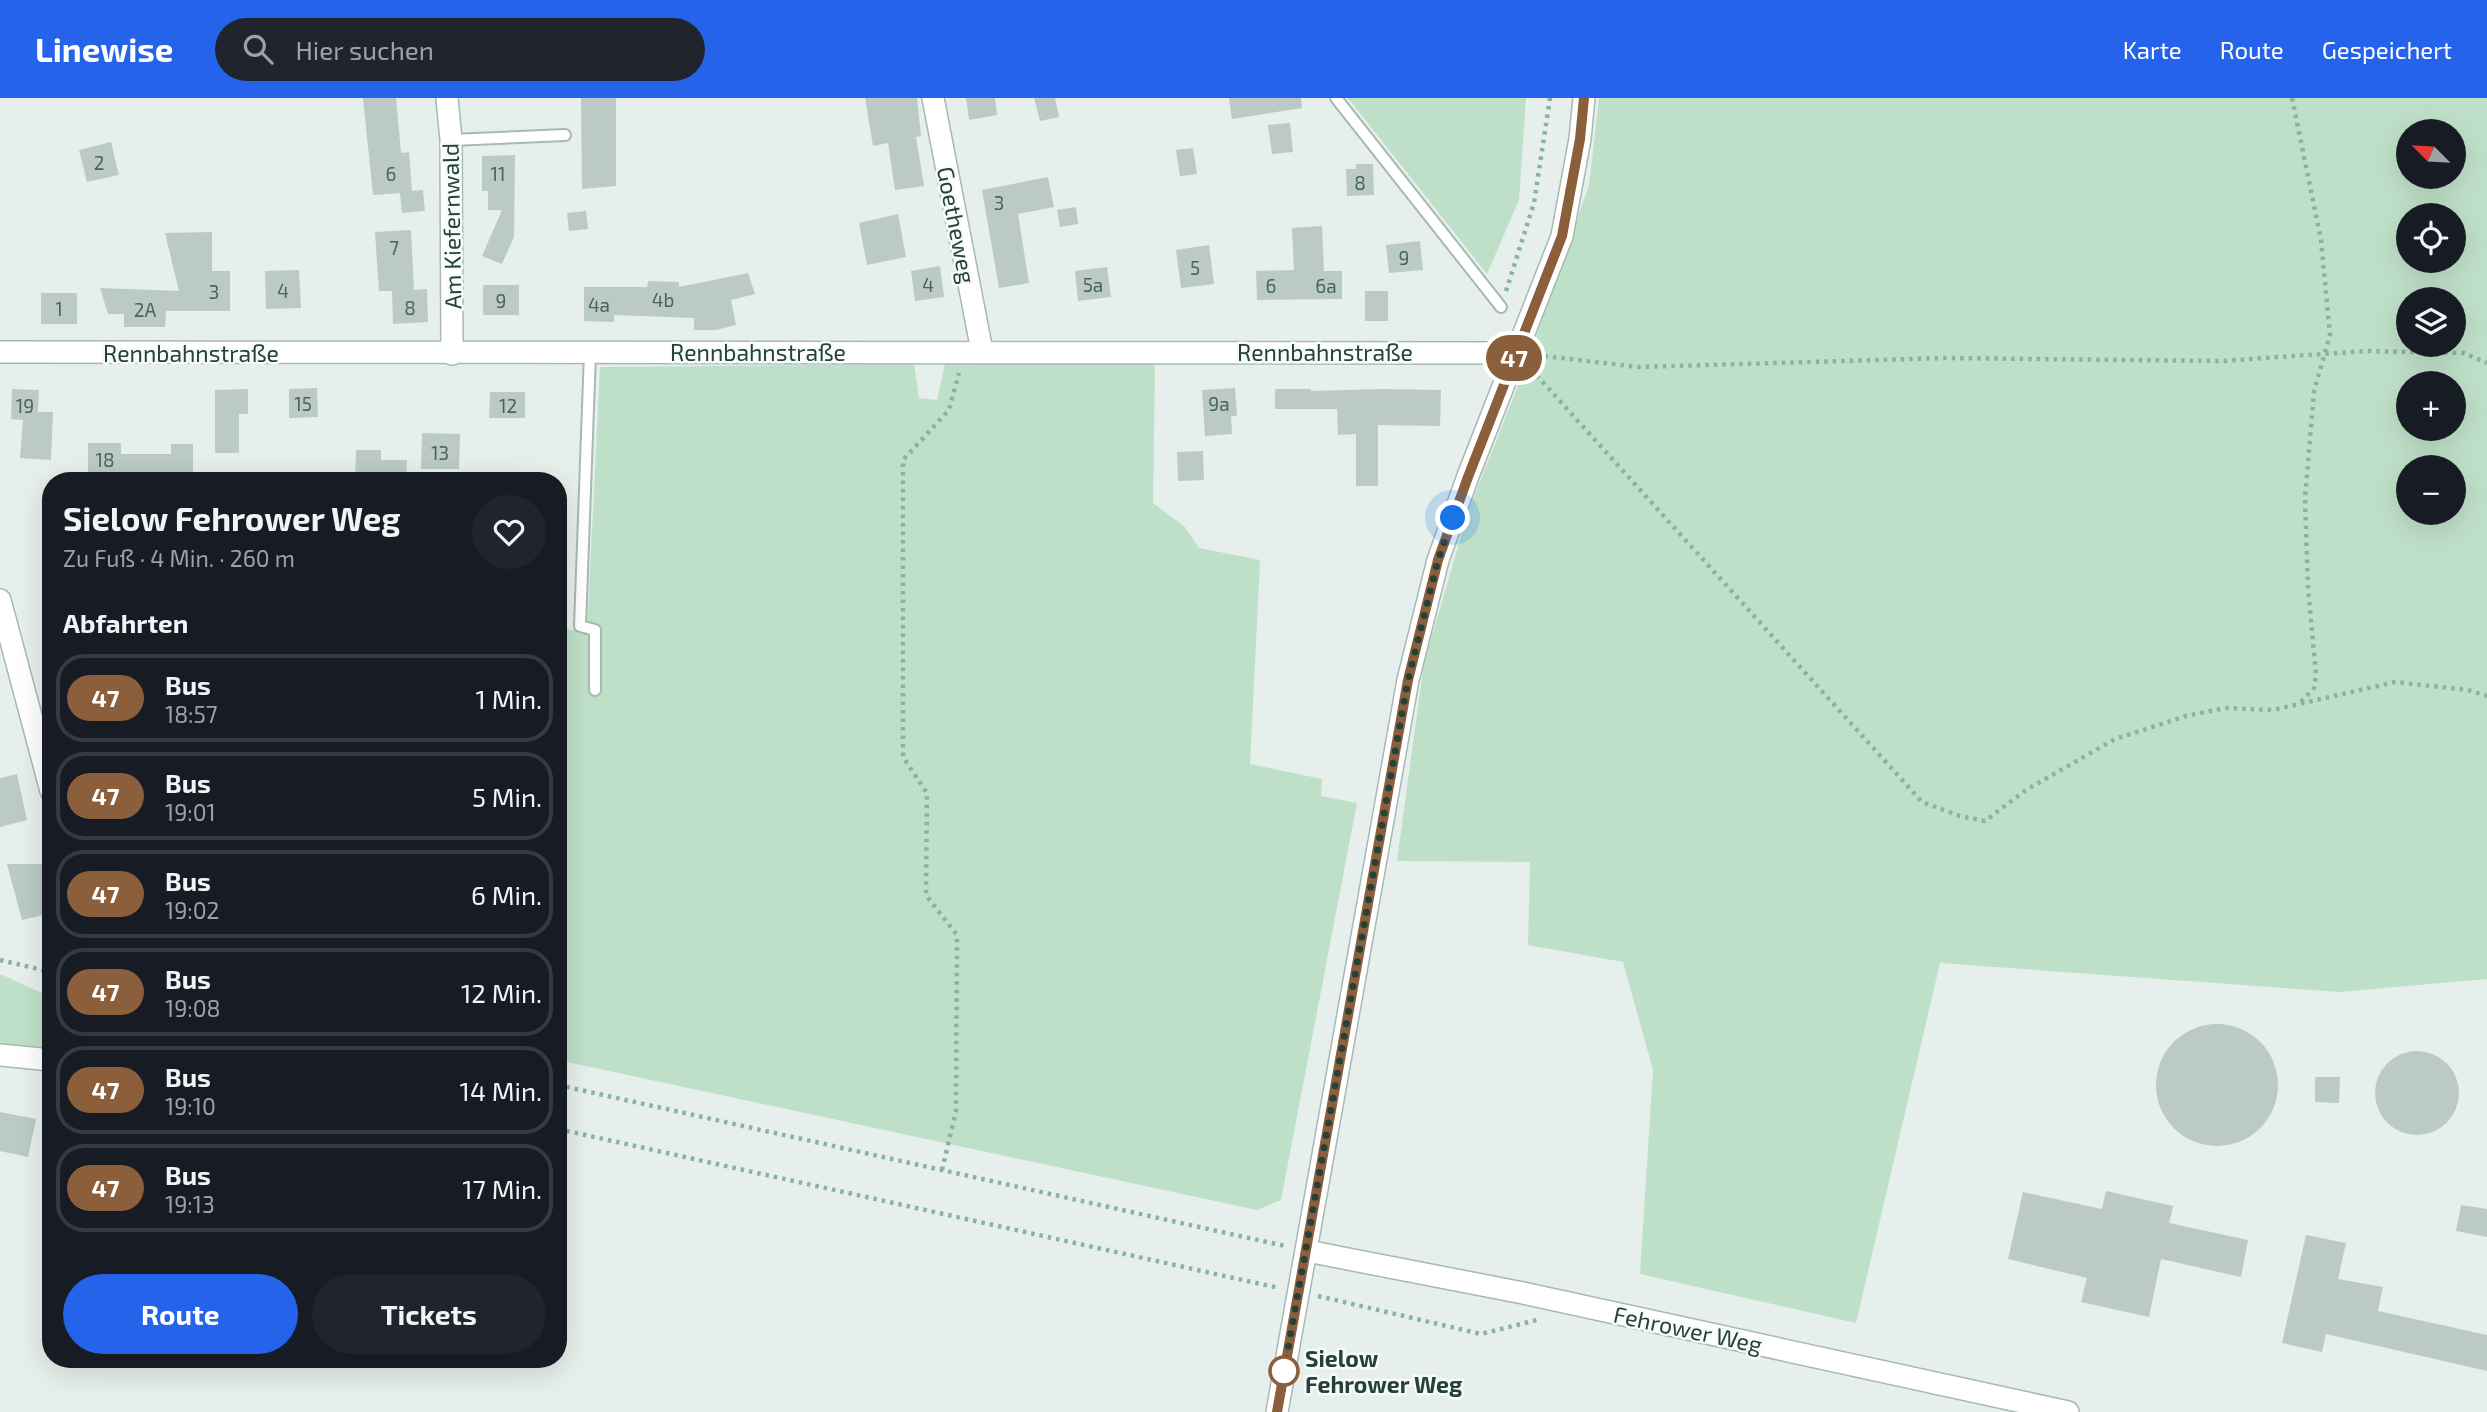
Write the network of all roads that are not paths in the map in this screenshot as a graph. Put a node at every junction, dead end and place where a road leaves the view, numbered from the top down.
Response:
1 (447, 98) edge
2 (933, 98) edge
3 (1336, 98) edge
4 (1584, 98) edge
5 (565, 135) dead end
6 (451, 140) junction
7 (1501, 307) road end
8 (973, 351) junction
9 (0, 352) edge
10 (590, 353) junction
11 (1516, 353) junction
12 (452, 354) junction
13 (0, 600) edge
14 (595, 690) dead end
15 (42, 757) edge
16 (0, 1055) edge
17 (42, 1059) edge
18 (1307, 1251) junction
19 (1277, 1412) edge
20 (2068, 1412) edge

1 - 6 street, Am Kiefernwald
2 - 8 street, Goetheweg
3 - 7 lane
4 - 11 street
5 - 6 lane
6 - 12 street, Am Kiefernwald
8 - 10 street, Rennbahnstraße
8 - 11 street, Rennbahnstraße
9 - 12 street, Rennbahnstraße
10 - 12 street, Rennbahnstraße
10 - 14 lane
11 - 18 street
13 - 15 street
16 - 17 street
18 - 19 street
18 - 20 street, Fehrower Weg

